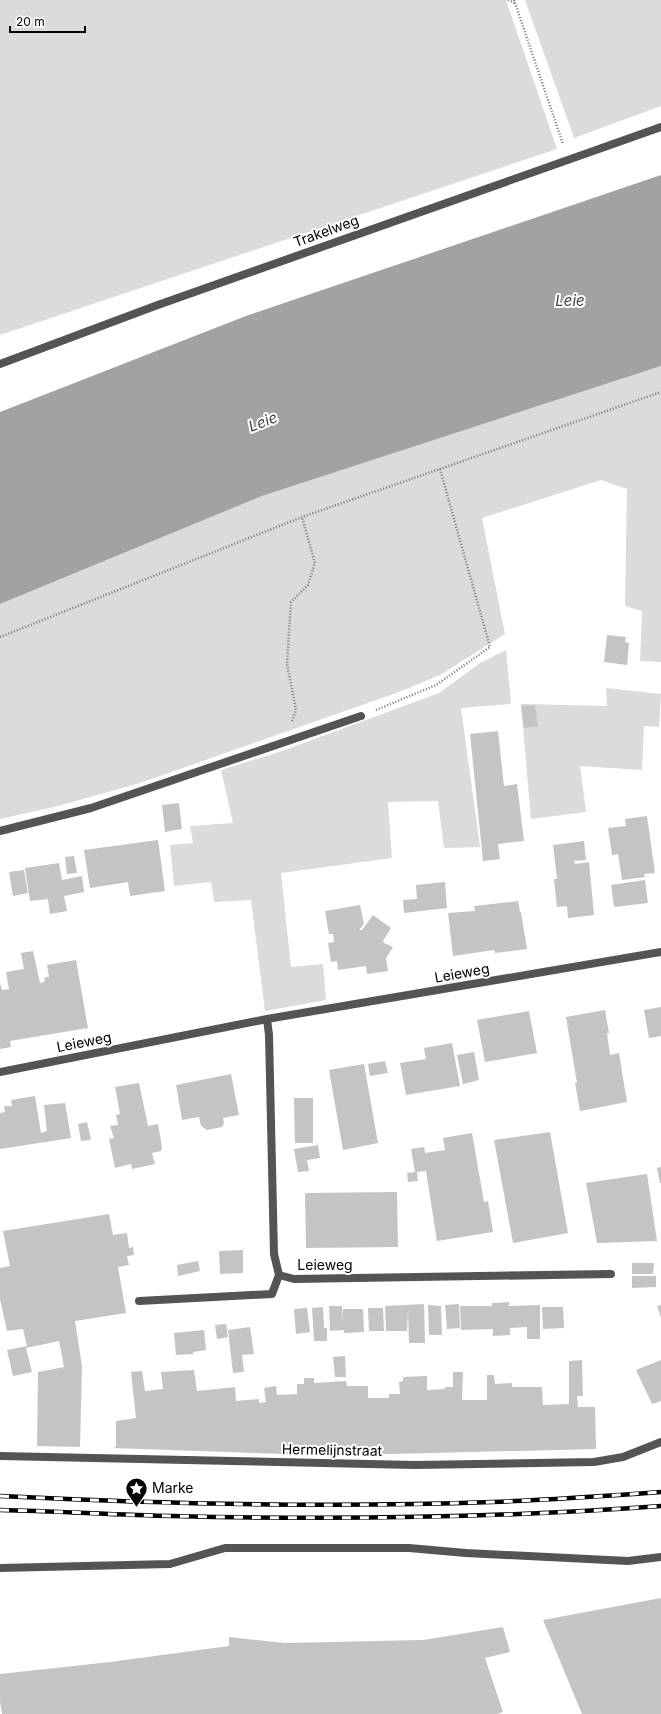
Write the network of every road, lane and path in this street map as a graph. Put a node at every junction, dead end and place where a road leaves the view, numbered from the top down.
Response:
1 (508, 0) edge
2 (514, 2) edge
3 (661, 127) edge
4 (568, 159) junction
5 (0, 364) edge
6 (661, 392) edge
7 (440, 469) junction
8 (302, 517) junction
9 (0, 637) edge
10 (361, 716) joint
11 (284, 742) junction
12 (0, 830) edge
13 (661, 952) edge
14 (267, 1019) junction
15 (0, 1072) edge
16 (611, 1274) dead end
17 (279, 1275) junction
18 (139, 1301) dead end
19 (661, 1442) edge
20 (0, 1456) edge
21 (661, 1557) edge
22 (0, 1568) edge

1 - 2 path
2 - 4 path
3 - 4 street, Trakelweg
4 - 5 street, Trakelweg
6 - 7 path
7 - 8 path
7 - 10 path
8 - 9 path
8 - 11 path
10 - 11 street
11 - 12 street
13 - 14 street, Leieweg
14 - 15 street, Leieweg
14 - 17 street, Leieweg
16 - 17 street, Leieweg
17 - 18 street, Leieweg
19 - 20 street, Hermelijnstraat
21 - 22 street

